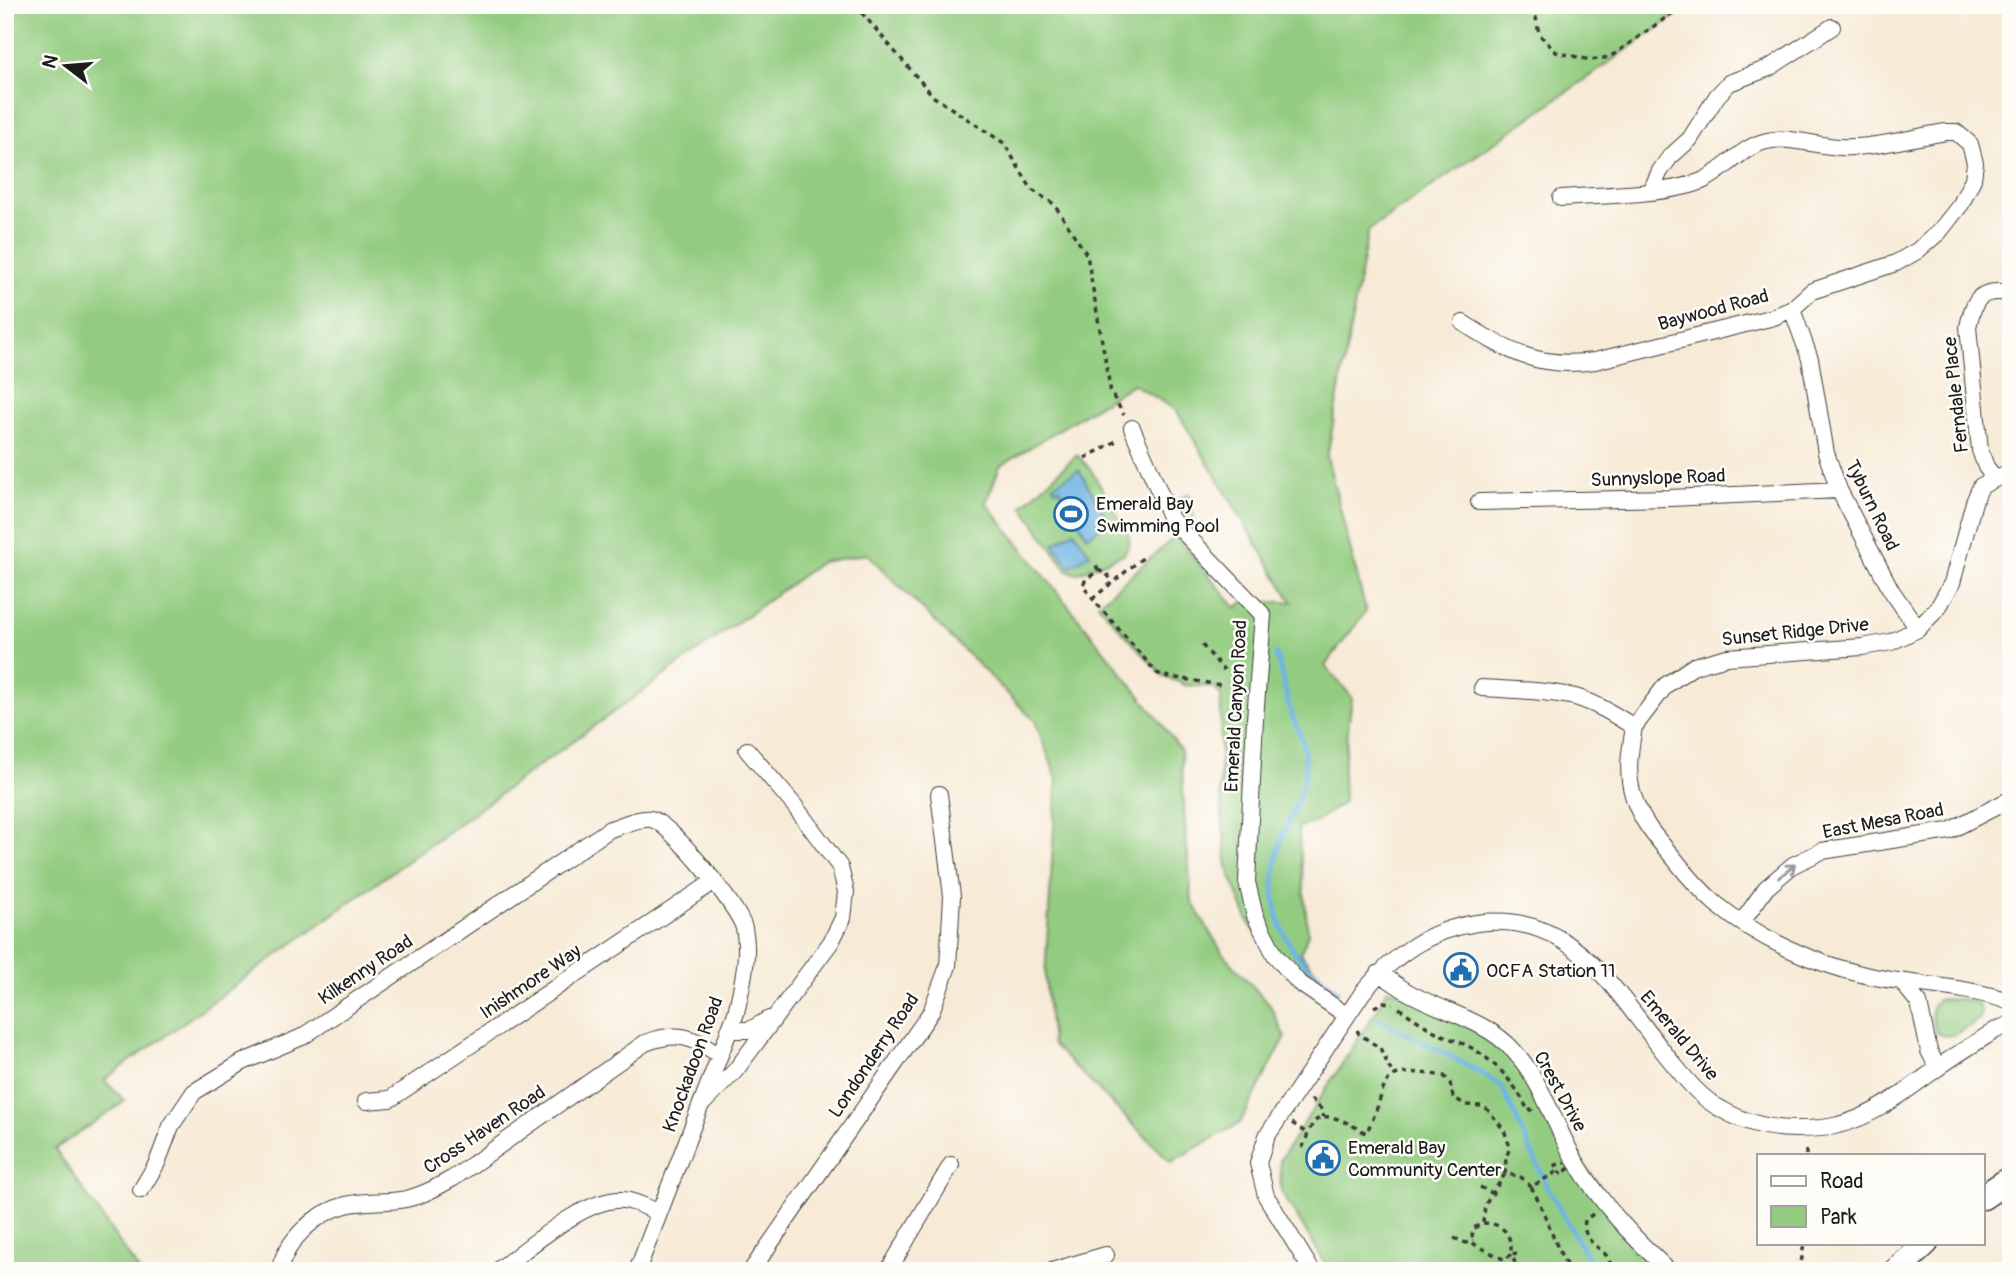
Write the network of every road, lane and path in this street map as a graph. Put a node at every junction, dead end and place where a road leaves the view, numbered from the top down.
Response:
1 (855, 5) edge
2 (1549, 5) edge
3 (1684, 5) edge
4 (1832, 27) dead end
5 (1651, 191) junction
6 (1561, 198) dead end
7 (2010, 293) edge
8 (1791, 309) junction
9 (1463, 323) dead end
10 (1133, 431) junction
11 (1085, 458) dead end
12 (2011, 471) edge
13 (1994, 478) junction
14 (1839, 490) junction
15 (1479, 502) dead end
16 (1145, 556) dead end
17 (1112, 582) junction
18 (1092, 599) junction
19 (1917, 629) junction
20 (1202, 645) dead end
21 (1224, 670) dead end
22 (1222, 685) dead end
23 (1482, 688) dead end
24 (1634, 727) junction
25 (747, 750) dead end
26 (939, 794) dead end
27 (2011, 799) edge
28 (650, 818) joint
29 (713, 882) junction
30 (1742, 922) junction
31 (1380, 973) junction
32 (1901, 981) junction
33 (2011, 1002) edge
34 (1373, 1008) dead end
35 (774, 1016) junction
36 (1353, 1020) junction
37 (2011, 1024) edge
38 (729, 1030) junction
39 (720, 1055) junction
40 (1938, 1068) junction
41 (1393, 1075) junction
42 (1298, 1090) junction
43 (366, 1101) dead end
44 (1548, 1104) junction
45 (700, 1106) junction
46 (1323, 1117) junction
47 (1303, 1148) dead end
48 (951, 1165) dead end
49 (1556, 1172) dead end
50 (1505, 1174) junction
51 (2011, 1178) edge
52 (1480, 1187) dead end
53 (1531, 1187) junction
54 (141, 1190) dead end
55 (1492, 1193) junction
56 (1984, 1196) edge
57 (1605, 1205) junction
58 (659, 1213) junction
59 (1483, 1223) junction
60 (1454, 1238) dead end
61 (1473, 1240) junction
62 (1804, 1244) edge
63 (1925, 1244) edge
64 (1517, 1253) dead end
65 (1511, 1254) junction
66 (1106, 1255) dead end
67 (279, 1271) edge
68 (497, 1271) edge
69 (637, 1271) edge
70 (751, 1271) edge
71 (888, 1271) edge
72 (1052, 1271) edge
73 (1312, 1271) edge
74 (1519, 1271) edge
75 (1570, 1271) edge
76 (1613, 1271) edge
77 (1669, 1271) edge
78 (1800, 1271) edge
79 (1896, 1271) edge

1 - 10 path
2 - 3 path
4 - 5 street
5 - 6 street, Baywood Road
5 - 8 street, Baywood Road
7 - 13 street, Ferndale Place
8 - 9 street, Baywood Road
8 - 14 street, Tyburn Road
10 - 11 path
10 - 36 street, Emerald Canyon Road
12 - 13 street, Sunset Ridge Drive
13 - 19 street, Sunset Ridge Drive
14 - 15 street, Sunnyslope Road
14 - 19 street, Tyburn Road
16 - 17 path
17 - 18 path
17 - 18 path
18 - 22 path
19 - 24 street, Sunset Ridge Drive
20 - 21 path
23 - 24 street
24 - 30 street, Sunset Ridge Drive
25 - 35 street
26 - 70 street, Londonderry Road
30 -> 27 street, East Mesa Road
28 - 29 street, Knockadoon Road
28 - 54 street, Kilkenny Road
29 - 38 street, Knockadoon Road
29 - 43 street, Inishmore Way
30 - 32 street, Sunset Ridge Drive
31 - 36 street, Emerald Drive
31 - 40 street, Emerald Drive
31 - 44 street, Crest Drive
32 - 33 street, Sunset Ridge Drive
32 - 40 street
34 - 44 path
35 - 38 street
35 - 45 street
36 - 41 path
36 - 42 street, Emerald Drive
37 - 40 street, Emerald Drive
38 - 39 street, Knockadoon Road
39 - 45 street, Knockadoon Road
39 - 67 street, Cross Haven Road
41 - 46 path
41 - 50 path
42 - 46 path
42 - 73 street, Emerald Drive
44 - 57 street, Crest Drive
45 - 58 street, Knockadoon Road
46 - 47 path
48 - 71 street
49 - 53 path
50 - 53 path
50 - 55 path
51 - 56 highway
52 - 55 path
53 - 75 path
55 - 59 path
57 - 76 path
57 - 77 street, Crest Drive
58 - 68 street
58 - 69 street, Knockadoon Road
59 - 61 path
59 - 65 path
60 - 61 path
61 - 65 path
62 - 78 path
63 - 79 highway
64 - 65 path
65 - 74 path
66 - 72 street

